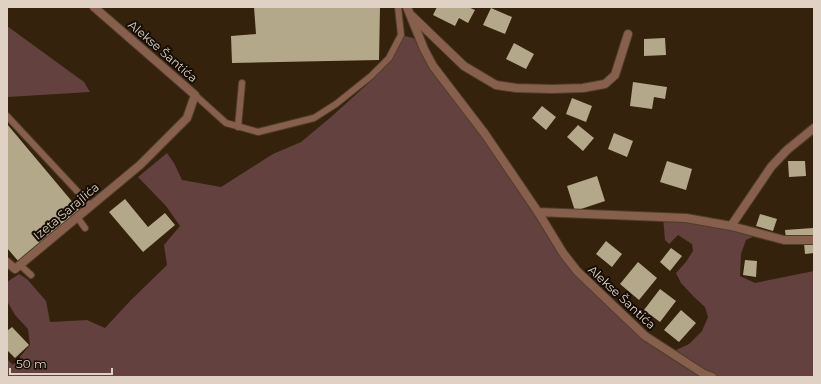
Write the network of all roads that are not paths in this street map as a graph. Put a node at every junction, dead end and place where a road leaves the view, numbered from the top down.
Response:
1 (398, 7) edge
2 (97, 8) edge
3 (409, 11) edge
4 (628, 34) dead end
5 (242, 83) dead end
6 (195, 94) junction
7 (7, 116) edge
8 (238, 126) junction
9 (814, 128) edge
10 (140, 165) joint
11 (91, 206) junction
12 (538, 212) junction
13 (77, 217) junction
14 (731, 226) junction
15 (85, 228) dead end
16 (814, 240) edge
17 (7, 262) edge
18 (20, 264) junction
19 (31, 275) dead end
20 (712, 377) edge

1 - 8 lane, Alekse Šantića
2 - 6 street, Alekse Šantića
3 - 4 street, Alekse Šantića
3 - 12 street, Alekse Šantića
5 - 8 lane
6 - 8 lane, Alekse Šantića
6 - 10 street, Alekse Šantića
7 - 11 lane
9 - 14 street
10 - 11 street, Izeta Sarajlića
11 - 13 street, Izeta Sarajlića
12 - 14 street
12 - 20 street, Alekse Šantića
13 - 15 lane
13 - 18 street, Izeta Sarajlića
14 - 16 street
17 - 18 street
18 - 19 lane

